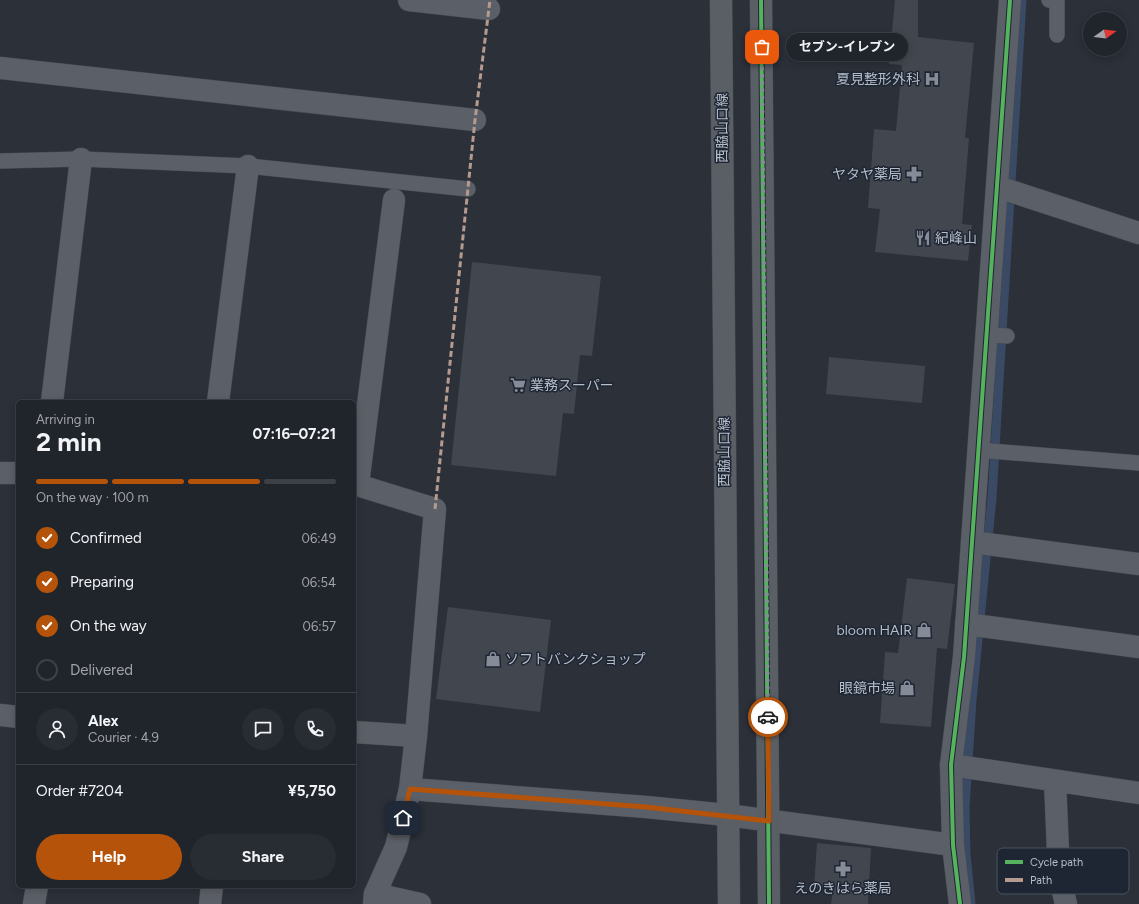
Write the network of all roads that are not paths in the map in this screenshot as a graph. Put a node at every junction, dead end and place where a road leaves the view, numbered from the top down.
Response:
1 (409, 0) edge
2 (721, 0) edge
3 (761, 0) edge
4 (1010, 0) edge
5 (1049, 0) edge
6 (489, 9) dead end
7 (1057, 35) dead end
8 (0, 68) edge
9 (475, 120) dead end
10 (81, 159) junction
11 (0, 161) edge
12 (248, 166) junction
13 (468, 189) dead end
14 (1009, 190) junction
15 (394, 200) dead end
16 (1139, 233) edge
17 (52, 400) edge
18 (218, 400) edge
19 (985, 451) junction
20 (1139, 462) edge
21 (0, 473) edge
22 (16, 473) edge
23 (356, 484) edge
24 (984, 543) junction
25 (1139, 564) edge
26 (977, 625) junction
27 (1139, 647) edge
28 (0, 715) edge
29 (16, 717) edge
30 (356, 732) edge
31 (416, 736) junction
32 (962, 766) junction
33 (1055, 781) junction
34 (410, 789) junction
35 (1139, 793) edge
36 (727, 815) junction
37 (769, 821) junction
38 (953, 845) junction
39 (1058, 848) edge
40 (37, 888) edge
41 (212, 888) edge
42 (1064, 894) edge
43 (375, 899) edge
44 (34, 904) edge
45 (210, 904) edge
46 (420, 904) edge
47 (729, 904) edge
48 (769, 904) edge
49 (960, 904) edge
50 (1066, 904) edge

1 - 6 street
2 - 36 street, 西脇山口線
3 - 37 street
4 - 14 street
5 - 7 lane
8 - 9 street
10 - 11 lane
10 - 12 lane
10 - 17 street
12 - 13 lane
12 - 18 street
14 - 16 street
14 - 19 street
15 - 23 street
19 - 20 lane
19 - 24 street
21 - 22 street
23 - 31 street
24 - 25 street
24 - 26 street
26 - 27 street
26 - 32 street
28 - 29 street
30 - 31 street
31 - 34 street
32 - 33 street
32 - 38 street
33 - 35 street
33 - 39 street
34 - 36 street
34 - 43 street
36 - 37 street
36 - 47 street, 西脇山口線
37 - 38 street
37 - 48 street
38 - 49 street
40 - 44 street
41 - 45 street
42 - 50 street
43 - 46 street

